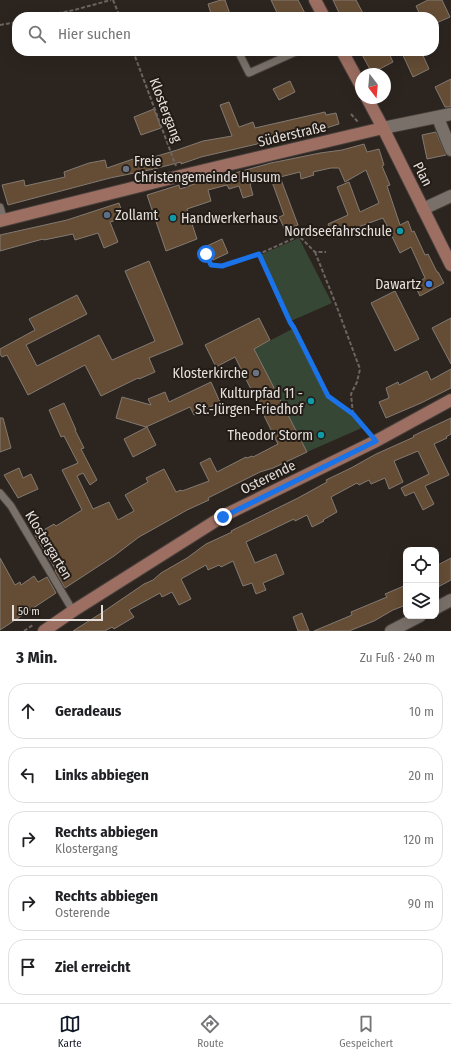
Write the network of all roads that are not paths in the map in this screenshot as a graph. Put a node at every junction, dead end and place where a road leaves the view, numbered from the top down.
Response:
1 (315, 0) edge
2 (321, 12) edge
3 (240, 56) edge
4 (287, 56) edge
5 (345, 56) edge
6 (355, 75) edge
7 (370, 104) edge
8 (451, 114) edge
9 (438, 118) junction
10 (383, 128) junction
11 (451, 150) edge
12 (451, 196) edge
13 (0, 207) edge
14 (424, 208) junction
15 (2, 220) edge
16 (451, 265) edge
17 (451, 400) edge
18 (0, 494) edge
19 (451, 600) edge
20 (439, 606) edge
21 (73, 612) junction
22 (414, 619) edge
23 (44, 631) edge
24 (391, 631) edge

1 - 2 main road
3 - 4 lane
5 - 6 main road
7 - 10 main road, Plan
8 - 9 street, Süderstraße
9 - 10 street, Süderstraße
9 - 11 street
10 - 14 main road, Plan
10 - 15 main road, Süderstraße
12 - 14 street
13 - 15 lane
14 - 16 main road, Plan
17 - 21 main road, Osterende
18 - 21 lane, Klostergarten
19 - 20 street
21 - 23 main road, Osterende
22 - 24 street

